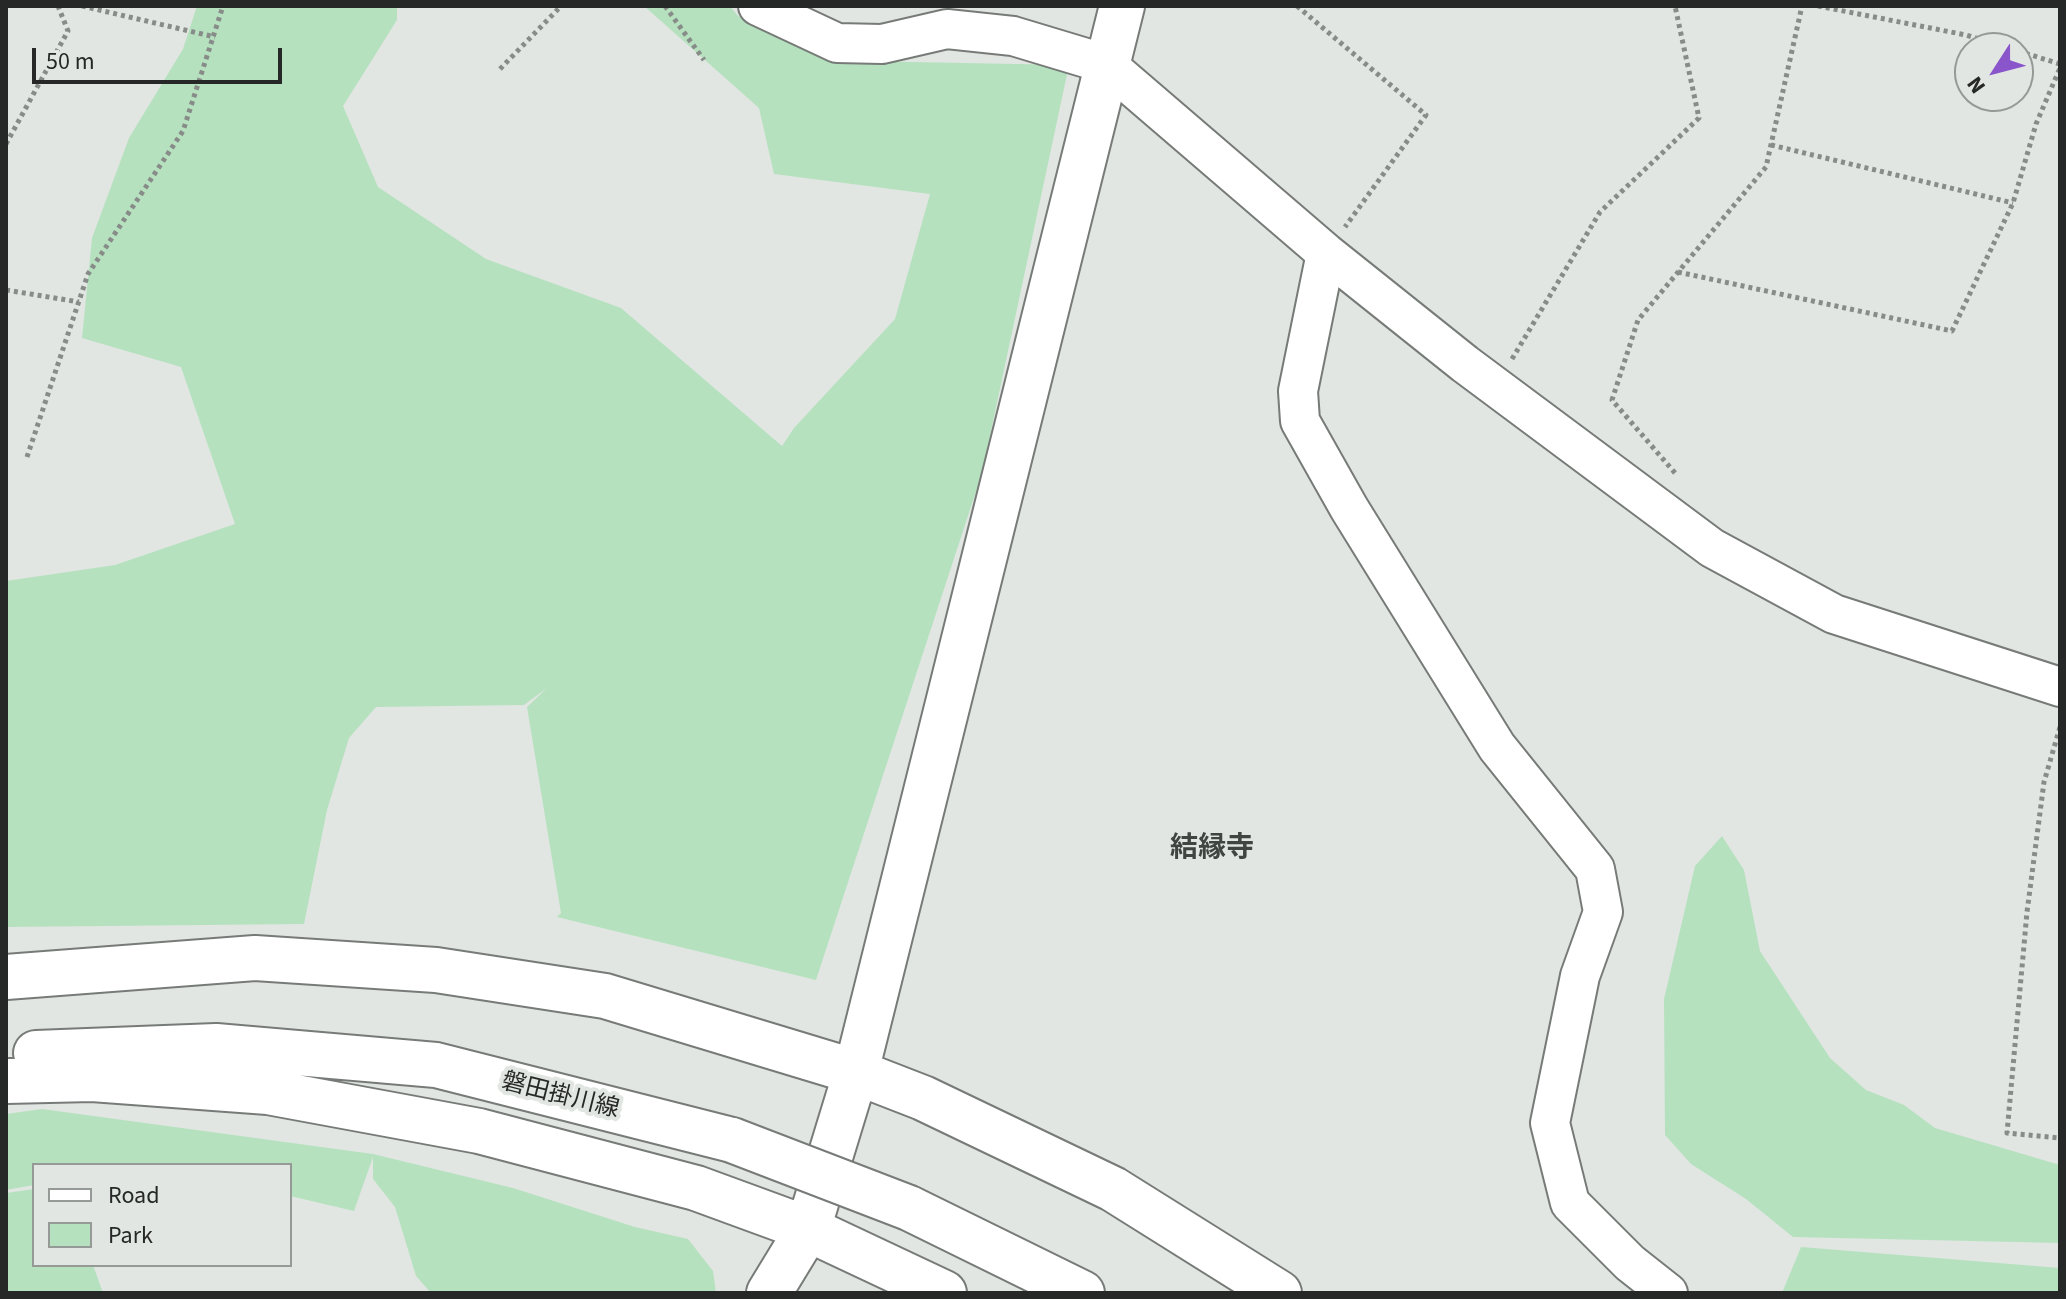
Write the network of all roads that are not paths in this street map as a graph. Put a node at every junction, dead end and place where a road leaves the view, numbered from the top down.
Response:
1 (758, 6) edge
2 (1122, 6) edge
3 (1106, 64) junction
4 (1326, 253) junction
5 (2060, 687) edge
6 (6, 977) edge
7 (6, 1057) edge
8 (856, 1072) junction
9 (6, 1081) edge
10 (808, 1229) junction
11 (769, 1293) edge
12 (944, 1293) edge
13 (1082, 1293) edge
14 (1279, 1293) edge
15 (1668, 1293) edge

1 - 3 street
2 - 3 main road
3 - 4 street
3 - 8 main road
4 - 5 street
4 - 15 street
6 - 8 main road
7 - 13 main road, 磐田掛川線, bridge
8 - 10 main road
8 - 14 main road
9 - 10 main road
10 - 11 main road
10 - 12 main road

